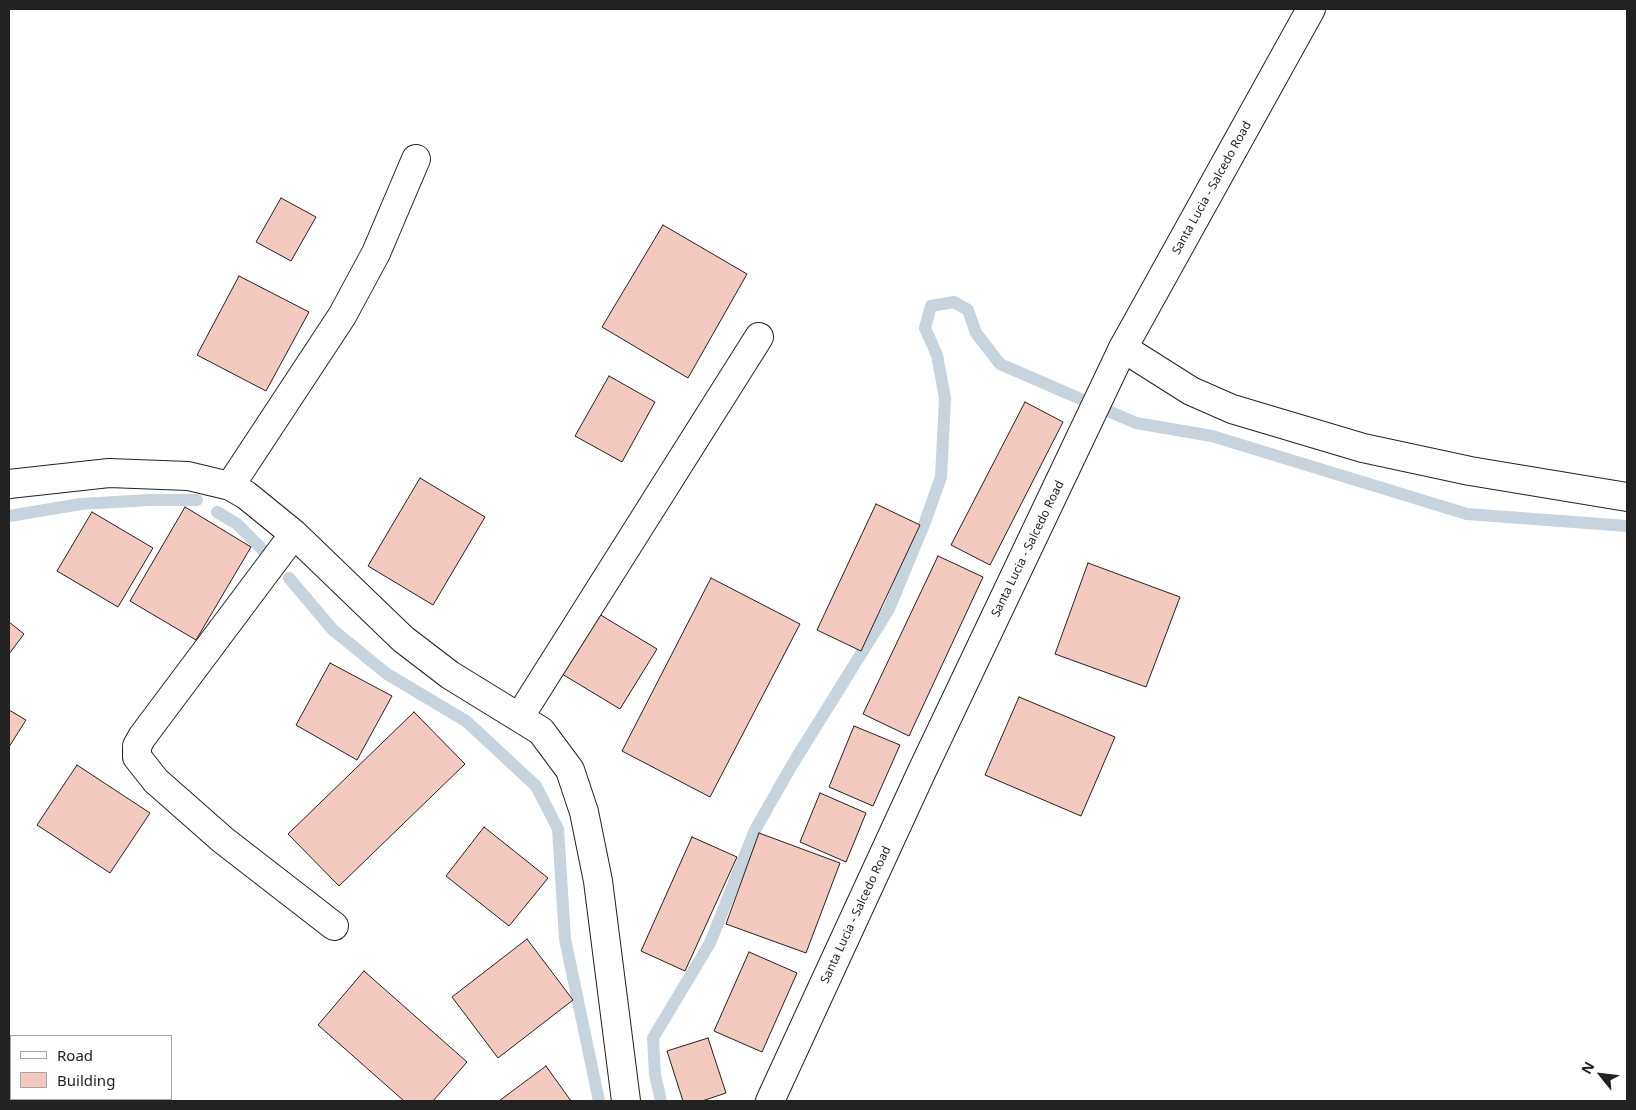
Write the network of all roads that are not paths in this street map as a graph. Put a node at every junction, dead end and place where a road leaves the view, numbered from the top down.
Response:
1 (1311, 9) edge
2 (416, 159) dead end
3 (759, 337) dead end
4 (1120, 357) junction
5 (9, 484) edge
6 (230, 486) junction
7 (1627, 497) edge
8 (294, 534) junction
9 (520, 716) junction
10 (334, 926) dead end
11 (626, 1101) edge
12 (770, 1101) edge

1 - 4 street, Santa Lucia - Salcedo Road
2 - 6 street
3 - 9 street
4 - 7 street
4 - 12 street, Santa Lucia - Salcedo Road
5 - 6 street
6 - 8 street
8 - 9 street
8 - 10 street
9 - 11 street

